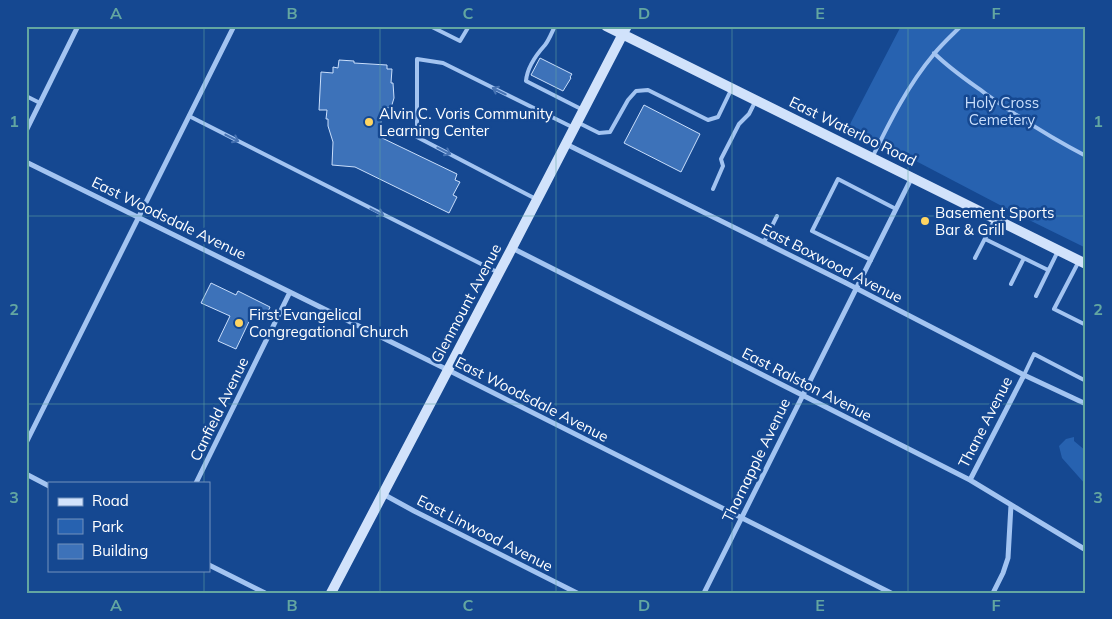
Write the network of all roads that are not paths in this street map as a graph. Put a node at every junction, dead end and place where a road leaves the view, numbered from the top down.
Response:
1 (78, 26) edge
2 (234, 26) edge
3 (430, 26) edge
4 (469, 26) edge
5 (555, 26) edge
6 (606, 26) edge
7 (961, 26) edge
8 (624, 30) edge
9 (934, 53) junction
10 (732, 88) junction
11 (26, 96) edge
12 (756, 100) junction
13 (40, 103) junction
14 (583, 110) junction
15 (189, 116) junction
16 (576, 125) junction
17 (26, 131) edge
18 (566, 144) junction
19 (1086, 156) edge
20 (872, 158) junction
21 (26, 162) edge
22 (912, 177) junction
23 (714, 189) dead end
24 (536, 199) junction
25 (896, 208) junction
26 (777, 216) dead end
27 (139, 217) junction
28 (995, 219) junction
29 (985, 239) junction
30 (764, 242) junction
31 (512, 248) junction
32 (1058, 250) junction
33 (975, 258) dead end
34 (1024, 258) junction
35 (870, 260) junction
36 (1082, 262) edge
37 (1048, 270) junction
38 (499, 273) junction
39 (1011, 284) dead end
40 (856, 288) junction
41 (290, 292) junction
42 (1036, 296) dead end
43 (1086, 325) edge
44 (448, 370) junction
45 (1024, 374) junction
46 (1086, 381) edge
47 (802, 396) junction
48 (1086, 404) edge
49 (26, 443) edge
50 (26, 474) edge
51 (970, 480) junction
52 (196, 482) edge
53 (48, 485) edge
54 (383, 494) junction
55 (1011, 505) junction
56 (741, 518) junction
57 (1086, 550) edge
58 (210, 565) edge
59 (266, 593) edge
60 (330, 593) edge
61 (577, 593) edge
62 (704, 593) edge
63 (891, 593) edge
64 (993, 593) edge

1 - 13 street
2 - 15 street
3 - 4 lane
5 - 14 lane
6 - 8 street, East Waterloo Road
7 - 9 lane
8 - 10 street, East Waterloo Road
8 - 14 street, Glenmount Avenue
9 - 19 lane
9 - 20 lane
10 - 12 street, East Waterloo Road
10 - 16 lane
11 - 13 lane
12 - 20 street, East Waterloo Road
12 - 23 lane
13 - 17 street
14 - 16 street, Glenmount Avenue
15 - 27 street
15 -> 38 lane
16 - 18 street, Glenmount Avenue
16 -> 24 lane
18 - 24 street, Glenmount Avenue
18 - 30 street, East Boxwood Avenue
20 - 22 street, East Waterloo Road
21 - 27 street, East Woodsdale Avenue
22 - 25 street, Thornapple Avenue
22 - 28 street, East Waterloo Road
24 - 31 street, Glenmount Avenue
25 - 35 street, Thornapple Avenue
25 - 35 lane
26 - 30 lane
27 - 41 street, East Woodsdale Avenue
27 - 49 street
28 - 29 lane
28 - 32 street, East Waterloo Road
29 - 33 lane
29 - 34 lane
30 - 40 street, East Boxwood Avenue
31 - 38 street, Glenmount Avenue
31 - 47 street, East Ralston Avenue
32 - 36 street, East Waterloo Road
32 - 37 lane
34 - 37 lane
34 - 39 lane
35 - 40 street, Thornapple Avenue
36 - 43 lane
37 - 42 lane
38 - 44 street, Glenmount Avenue
40 - 45 street, East Boxwood Avenue
40 - 47 street, Thornapple Avenue
41 - 44 street, East Woodsdale Avenue
41 - 52 street, Canfield Avenue
44 - 54 street, Glenmount Avenue
44 - 56 street, East Woodsdale Avenue
45 - 46 lane
45 - 48 street, East Boxwood Avenue
45 - 51 street, Thane Avenue
47 - 51 street, East Ralston Avenue
47 - 56 street, Thornapple Avenue
50 - 53 street
51 - 55 street, East Ralston Avenue
54 - 60 street, Glenmount Avenue
54 - 61 street, East Linwood Avenue
55 - 57 street, East Ralston Avenue
55 - 64 street
56 - 62 street, Thornapple Avenue
56 - 63 street, East Woodsdale Avenue
58 - 59 street

